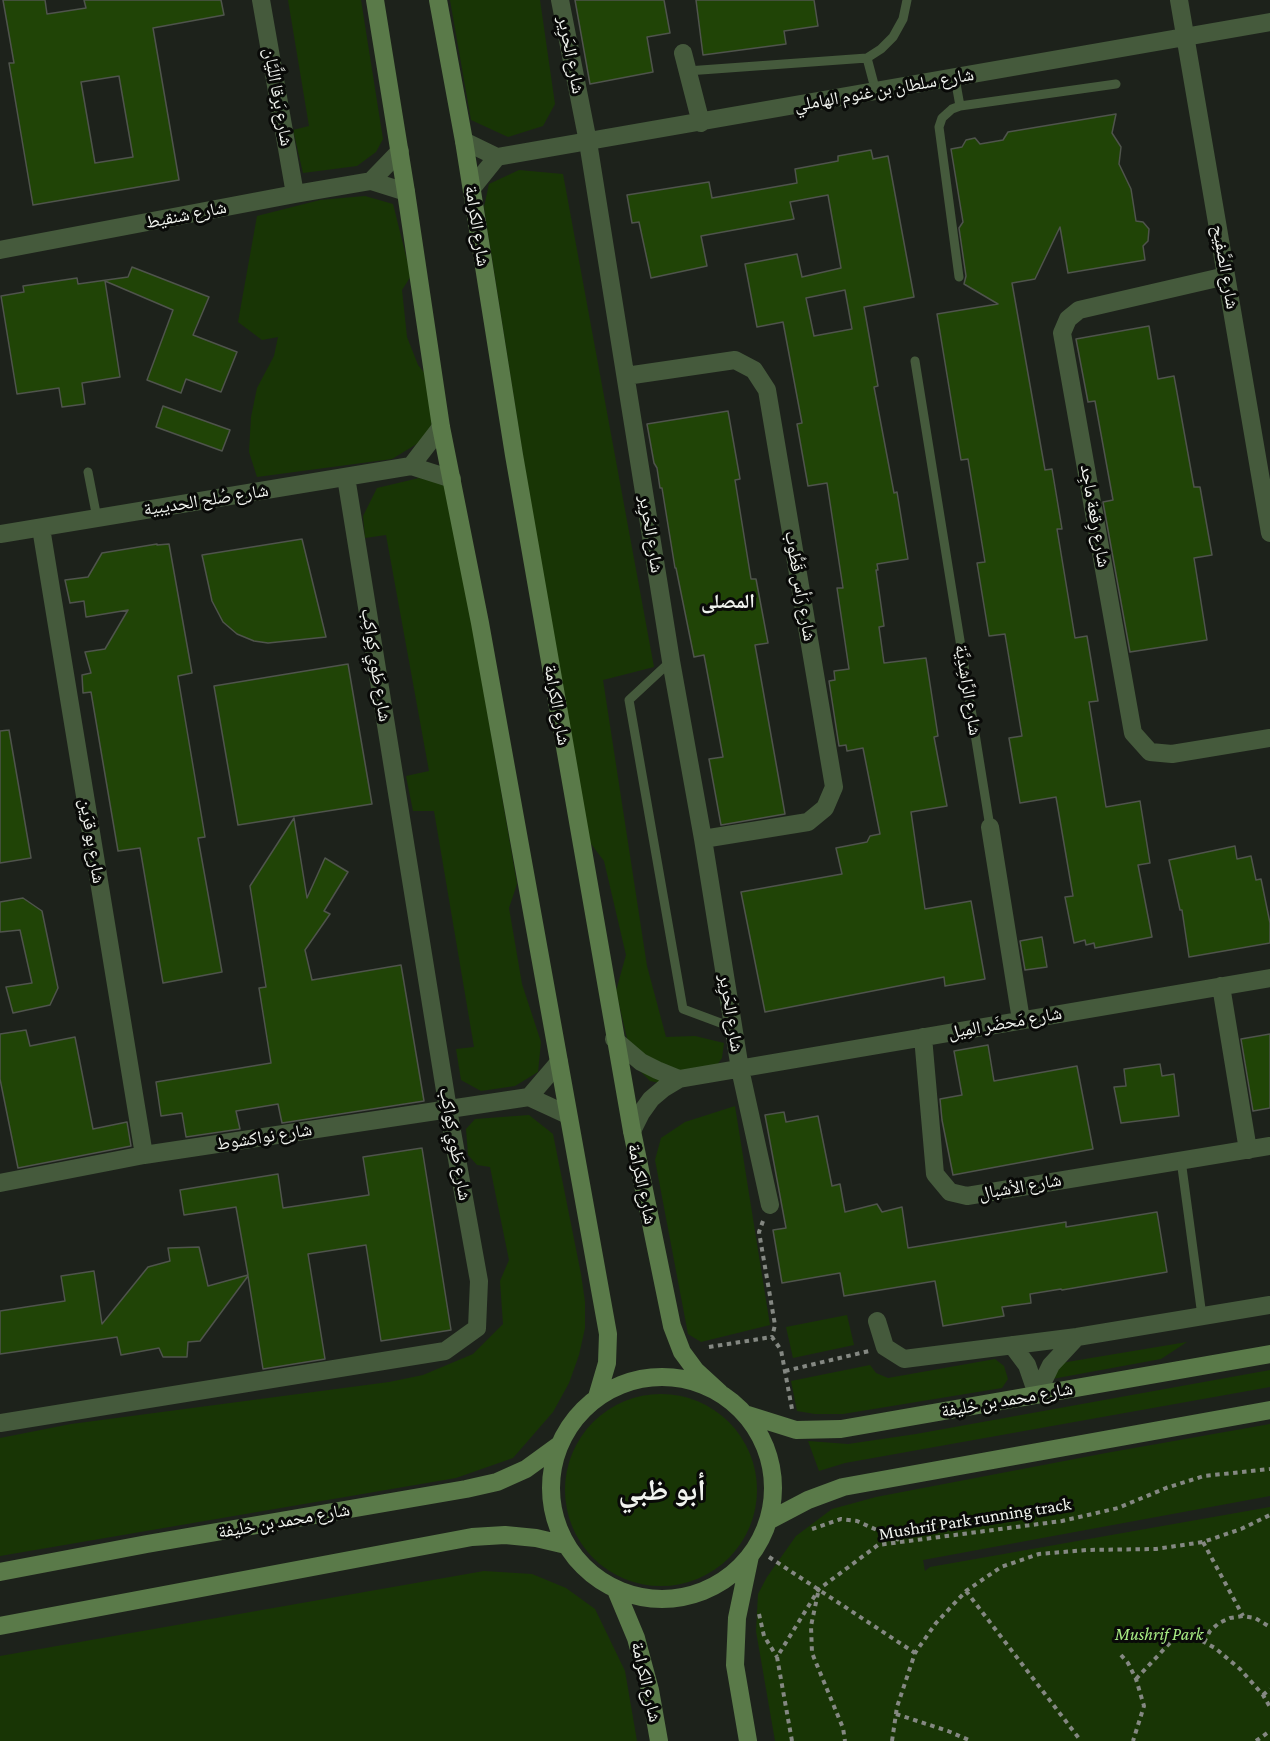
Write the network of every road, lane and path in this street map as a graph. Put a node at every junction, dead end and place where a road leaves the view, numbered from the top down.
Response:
1 (261, 0) edge
2 (375, 0) edge
3 (438, 0) edge
4 (560, 0) edge
5 (907, 0) edge
6 (1179, 0) edge
7 (1270, 22) edge
8 (1186, 38) junction
9 (683, 53) dead end
10 (867, 58) junction
11 (687, 71) junction
12 (955, 78) junction
13 (1116, 84) dead end
14 (876, 92) junction
15 (960, 106) junction
16 (700, 123) junction
17 (464, 141) junction
18 (588, 142) junction
19 (400, 151) junction
20 (497, 158) junction
21 (371, 181) junction
22 (471, 188) junction
23 (406, 192) junction
24 (295, 194) junction
25 (0, 250) edge
26 (1226, 276) junction
27 (959, 277) dead end
28 (915, 361) dead end
29 (626, 376) junction
30 (441, 428) junction
31 (411, 466) junction
32 (88, 472) dead end
33 (346, 477) junction
34 (452, 479) junction
35 (97, 518) junction
36 (41, 528) junction
37 (1270, 533) edge
38 (0, 534) edge
39 (671, 661) junction
40 (1270, 738) edge
41 (990, 827) joint
42 (703, 839) junction
43 (1270, 978) edge
44 (1221, 986) junction
45 (1021, 1020) junction
46 (734, 1028) junction
47 (923, 1037) junction
48 (614, 1039) junction
49 (558, 1062) junction
50 (740, 1069) junction
51 (679, 1079) junction
52 (530, 1097) junction
53 (448, 1109) junction
54 (568, 1115) junction
55 (632, 1131) junction
56 (1270, 1146) edge
57 (1248, 1150) junction
58 (144, 1155) junction
59 (1181, 1160) junction
60 (0, 1183) edge
61 (770, 1204) joint
62 (1270, 1305) edge
63 (1202, 1316) junction
64 (877, 1321) dead end
65 (1077, 1336) junction
66 (772, 1337) junction
67 (1011, 1345) junction
68 (709, 1347) dead end
69 (885, 1347) junction
70 (1270, 1354) edge
71 (785, 1371) junction
72 (720, 1393) junction
73 (1037, 1394) junction
74 (597, 1397) junction
75 (792, 1410) dead end
76 (1270, 1410) edge
77 (745, 1414) junction
78 (0, 1423) edge
79 (559, 1445) junction
80 (1270, 1469) edge
81 (1270, 1515) edge
82 (768, 1521) junction
83 (812, 1529) dead end
84 (900, 1541) junction
85 (1203, 1542) junction
86 (566, 1545) junction
87 (753, 1552) junction
88 (0, 1572) edge
89 (819, 1589) junction
90 (616, 1590) junction
91 (966, 1591) junction
92 (759, 1614) dead end
93 (1243, 1616) junction
94 (0, 1626) edge
95 (1270, 1627) edge
96 (1204, 1642) junction
97 (915, 1653) junction
98 (1121, 1655) dead end
99 (777, 1657) junction
100 (1136, 1679) junction
101 (1270, 1689) edge
102 (1263, 1695) junction
103 (1270, 1707) edge
104 (896, 1713) junction
105 (1270, 1731) edge
106 (659, 1741) edge
107 (748, 1741) edge
108 (792, 1741) edge
109 (845, 1741) edge
110 (892, 1741) edge
111 (971, 1741) edge
112 (1081, 1741) edge
113 (1133, 1741) edge
114 (1256, 1741) edge

1 - 24 street, شارع بَرقا اللَّيَّان
2 - 19 main road
3 - 17 main road, شارع الكرامة
4 - 18 street, شارع الحَرِير
5 - 10 lane
6 - 8 street, شارع الصَّفِيح
7 - 8 street, شارع سلطان بن غنوم الهاملي
8 - 12 street, شارع سلطان بن غنوم الهاملي
8 - 26 street, شارع الصَّفِيح
9 - 11 street
10 - 11 lane
10 - 14 lane
11 - 16 street
12 - 14 street, شارع سلطان بن غنوم الهاملي
12 - 15 lane
13 - 15 lane
14 - 16 street, شارع سلطان بن غنوم الهاملي
15 - 27 lane
16 - 18 street, شارع سلطان بن غنوم الهاملي
17 - 20 street
17 - 22 main road, شارع الكرامة
18 - 20 street, شارع سلطان بن غنوم الهاملي
18 - 29 street, شارع الحَرِير
19 - 21 street
19 - 23 main road
20 - 22 street
21 - 23 street, شارع شنقيط
21 - 24 street, شارع شنقيط
22 - 48 main road, شارع الكرامة
23 - 30 main road
24 - 25 street, شارع شنقيط
26 - 37 street, شارع الصَّفِيح
26 - 40 street, شارع رِقعة ماجِد
28 - 41 lane, شارع الرَّاشِدِيَّة
29 - 39 street, شارع الحَرِير
29 - 42 street, شارع رَأس قَطُّوب
30 - 31 street
30 - 34 main road
31 - 33 street, شارع صُلح الحديبية
31 - 34 street, شارع صُلح الحديبية
32 - 35 lane
33 - 35 street, شارع صُلح الحديبية
33 - 53 street, شارع طَوِي كِواكِب
34 - 49 main road
35 - 36 street, شارع صُلح الحديبية
36 - 38 street, شارع صُلح الحديبية
36 - 58 street, شارع بو قرَين
39 - 42 street, شارع الحَرِير
39 - 46 lane
41 - 45 street, شارع الرَّاشِدِيَّة
42 - 46 street, شارع الحَرِير
43 - 44 street, شارع مَحضَر المِيل
44 - 45 street, شارع مَحضَر المِيل
44 - 57 street
45 - 47 street, شارع مَحضَر المِيل
46 - 50 street, شارع الحَرِير
47 - 50 street, شارع مَحضَر المِيل
47 - 59 street, شارع الأشبال
48 - 51 street
48 - 55 main road, شارع الكرامة
49 - 52 street
49 - 54 main road
50 - 51 street, شارع مَحضَر المِيل
50 - 61 street
51 - 55 street, شارع مَحضَر المِيل
52 - 53 street, شارع نواكشوط
52 - 54 street
53 - 58 street, شارع نواكشوط
53 - 78 street, شارع طَوِي كِواكِب
54 - 74 main road
55 - 72 main road, شارع الكرامة
56 - 57 street, شارع الأشبال
57 - 59 street, شارع الأشبال
58 - 60 street, شارع نواكشوط
59 - 63 lane
61 - 66 path
62 - 63 street
63 - 65 street
64 - 69 street
65 - 67 street
65 - 73 street
66 - 68 path
66 - 71 path
67 - 69 street
67 - 73 street
69 - 71 path
70 - 73 main road, شارع محمد بن خليفة
71 - 75 path
72 - 74 main road
72 - 77 main road
73 - 77 main road, شارع محمد بن خليفة
74 - 79 main road
76 - 82 main road
77 - 82 main road
79 - 86 main road
79 - 88 main road, شارع محمد بن خليفة
80 - 84 path, Mushrif Park running track
81 - 85 path
82 - 87 main road
83 - 84 path
84 - 89 path, Mushrif Park running track
85 - 91 path
85 - 93 path
86 - 90 main road
86 - 94 main road
87 - 89 path
87 - 90 main road
87 - 107 main road
89 - 97 path
89 - 99 path, Mushrif Park running track
89 - 109 path
90 - 106 main road, شارع الكرامة
91 - 97 path
91 - 112 path
92 - 99 path
93 - 95 path
93 - 96 path
96 - 100 path
96 - 102 path
97 - 104 path
98 - 100 path
99 - 108 path
100 - 113 path
101 - 102 path
102 - 103 path
104 - 110 path
104 - 111 path
105 - 114 path

